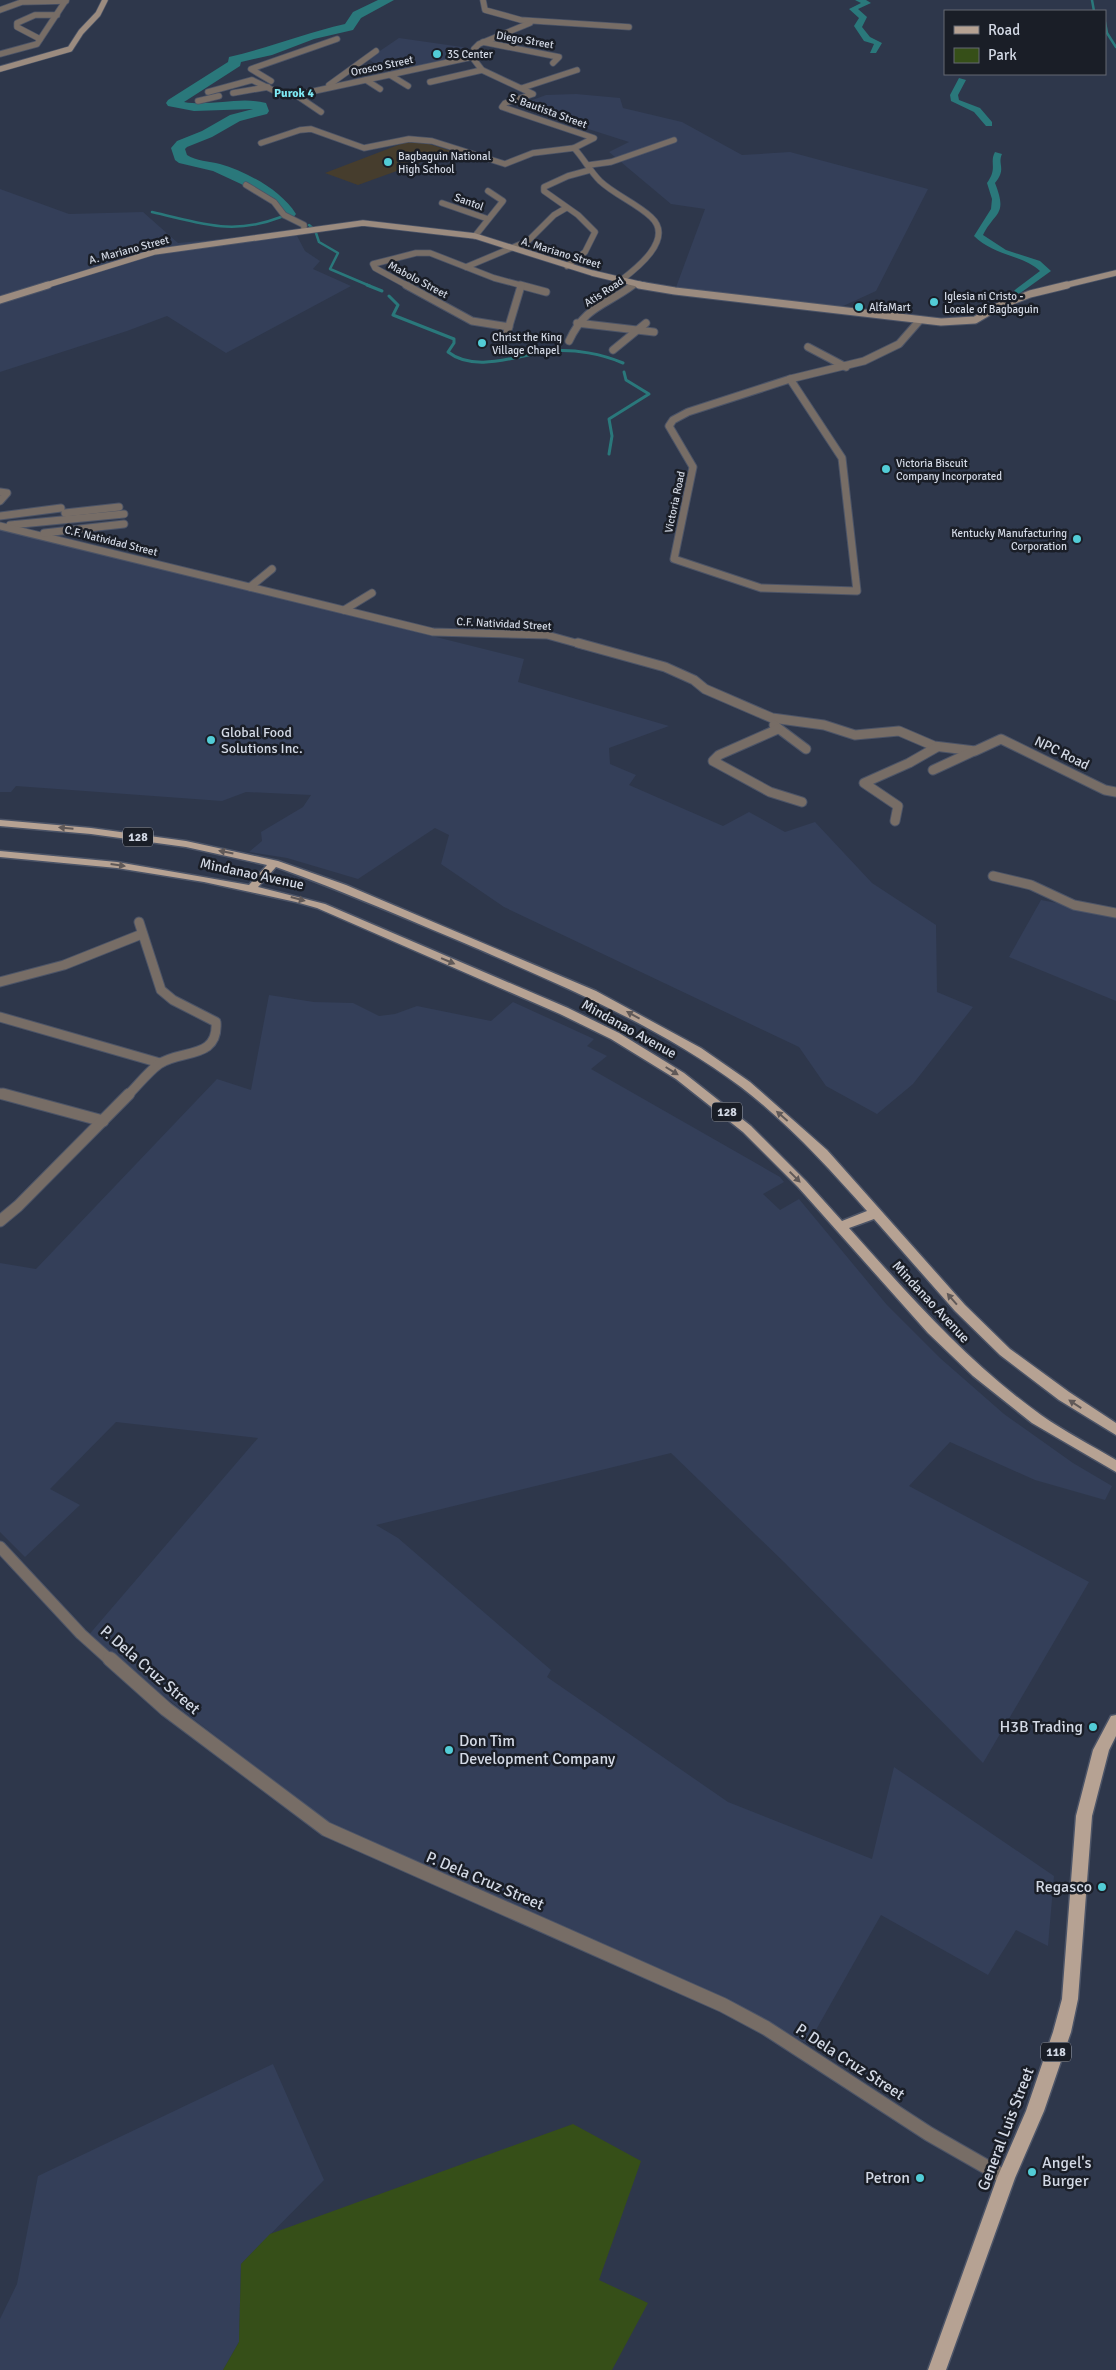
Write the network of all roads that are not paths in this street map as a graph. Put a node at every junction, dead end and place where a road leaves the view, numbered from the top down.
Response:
1 (105, 0) edge
2 (483, 0) edge
3 (66, 1) edge
4 (0, 10) edge
5 (57, 15) junction
6 (530, 22) junction
7 (630, 27) dead end
8 (40, 39) junction
9 (337, 39) dead end
10 (483, 42) junction
11 (0, 44) edge
12 (11, 51) junction
13 (376, 51) dead end
14 (0, 54) edge
15 (472, 57) junction
16 (0, 69) edge
17 (482, 70) junction
18 (390, 75) junction
19 (366, 80) junction
20 (430, 82) dead end
21 (408, 86) dead end
22 (268, 87) junction
23 (331, 87) junction
24 (380, 88) dead end
25 (522, 88) junction
26 (208, 92) dead end
27 (296, 95) junction
28 (198, 101) dead end
29 (321, 112) dead end
30 (674, 140) dead end
31 (261, 143) dead end
32 (574, 148) junction
33 (590, 168) junction
34 (246, 185) dead end
35 (488, 191) dead end
36 (442, 203) dead end
37 (566, 208) junction
38 (488, 220) junction
39 (305, 230) junction
40 (475, 236) junction
41 (512, 248) junction
42 (567, 266) junction
43 (466, 267) junction
44 (1116, 272) edge
45 (620, 281) junction
46 (634, 284) junction
47 (521, 286) junction
48 (546, 292) dead end
49 (0, 300) edge
50 (920, 320) junction
51 (577, 323) junction
52 (646, 323) dead end
53 (509, 327) junction
54 (638, 330) junction
55 (654, 332) dead end
56 (569, 341) dead end
57 (808, 347) dead end
58 (502, 349) dead end
59 (613, 350) dead end
60 (846, 366) junction
61 (790, 379) junction
62 (0, 492) edge
63 (0, 501) edge
64 (119, 507) dead end
65 (61, 508) dead end
66 (124, 514) dead end
67 (0, 516) edge
68 (124, 524) dead end
69 (1, 525) edge
70 (35, 534) junction
71 (272, 569) dead end
72 (250, 587) junction
73 (372, 593) dead end
74 (344, 610) junction
75 (772, 718) junction
76 (778, 729) junction
77 (938, 747) junction
78 (806, 750) dead end
79 (975, 751) junction
80 (934, 770) dead end
81 (1116, 792) edge
82 (802, 802) dead end
83 (895, 821) dead end
84 (0, 823) edge
85 (0, 854) edge
86 (274, 863) junction
87 (993, 876) dead end
88 (251, 889) junction
89 (1116, 913) edge
90 (139, 922) dead end
91 (142, 934) junction
92 (0, 982) edge
93 (1, 1020) edge
94 (160, 1063) junction
95 (0, 1092) edge
96 (103, 1121) junction
97 (876, 1213) junction
98 (0, 1221) edge
99 (840, 1226) junction
100 (1116, 1430) edge
101 (1116, 1468) edge
102 (0, 1548) edge
103 (1116, 1721) edge
104 (1006, 2178) junction
105 (937, 2370) edge

1 - 16 street
2 - 6 street
3 - 4 street
3 - 5 street
5 - 8 street
5 - 8 street
6 - 7 street
6 - 10 street
8 - 12 street
9 - 22 street
10 - 15 street
10 - 25 street, Diego Street
11 - 12 street
12 - 14 street
13 - 23 street
15 - 17 street, S. Bautista Street
15 - 18 street, Orosco Street
17 - 20 street
17 - 25 street, S. Bautista Street
18 - 19 street, Orosco Street
18 - 21 street
19 - 23 street, Orosco Street
19 - 24 street
22 - 26 street
22 - 27 street
22 - 28 street
23 - 27 street, Orosco Street
25 - 32 street, S. Bautista Street
27 - 29 street
30 - 33 street
31 - 32 street
32 - 33 street
33 - 37 street
33 - 45 street
34 - 39 street
35 - 38 street
36 - 38 street, Santol
37 - 41 street
37 - 42 street
38 - 40 street
39 - 40 street, A. Mariano Street
39 - 49 street, A. Mariano Street
40 - 41 street, A. Mariano Street
41 - 42 street, A. Mariano Street
41 - 43 street
42 - 45 street, A. Mariano Street
43 - 47 street
43 - 53 street, Mabolo Street
44 - 50 street, A. Mariano Street
45 - 46 street, A. Mariano Street
46 - 50 street, A. Mariano Street
46 - 51 street, Atis Road
47 - 48 street
47 - 53 street
50 - 60 street, Victoria Road
51 - 54 street
51 - 56 street, Atis Road
52 - 54 street
53 - 58 street
54 - 55 street
54 - 59 street
57 - 60 street
60 - 61 street, Victoria Road
61 - 61 street, Victoria Road
62 - 63 street
64 - 69 street
65 - 67 street
66 - 69 street
68 - 70 street
69 - 70 street, C.F. Natividad Street
70 - 72 street, C.F. Natividad Street
71 - 72 street
72 - 74 street, C.F. Natividad Street
73 - 74 street
74 - 75 street, C.F. Natividad Street
75 - 76 street
75 - 77 street, C.F. Natividad Street
76 - 78 street
76 - 82 street
77 - 79 street, C.F. Natividad Street
77 - 83 street
79 - 80 street
79 - 81 street, NPC Road
86 -> 84 main road, Mindanao Avenue / 128
85 -> 88 main road, Mindanao Avenue / 128
86 - 88 main road
97 -> 86 main road, Mindanao Avenue / 128
87 - 89 street
88 -> 99 main road, Mindanao Avenue / 128
90 - 91 street
91 - 92 street
91 - 94 street
93 - 94 street
94 - 96 street
95 - 96 street
96 - 98 street
97 - 99 main road
100 -> 97 main road, Mindanao Avenue / 128
99 - 101 main road, Mindanao Avenue / 128
102 - 104 street, P. Dela Cruz Street
103 - 104 main road, General Luis Street / 118
104 - 105 main road, General Luis Street / 118

